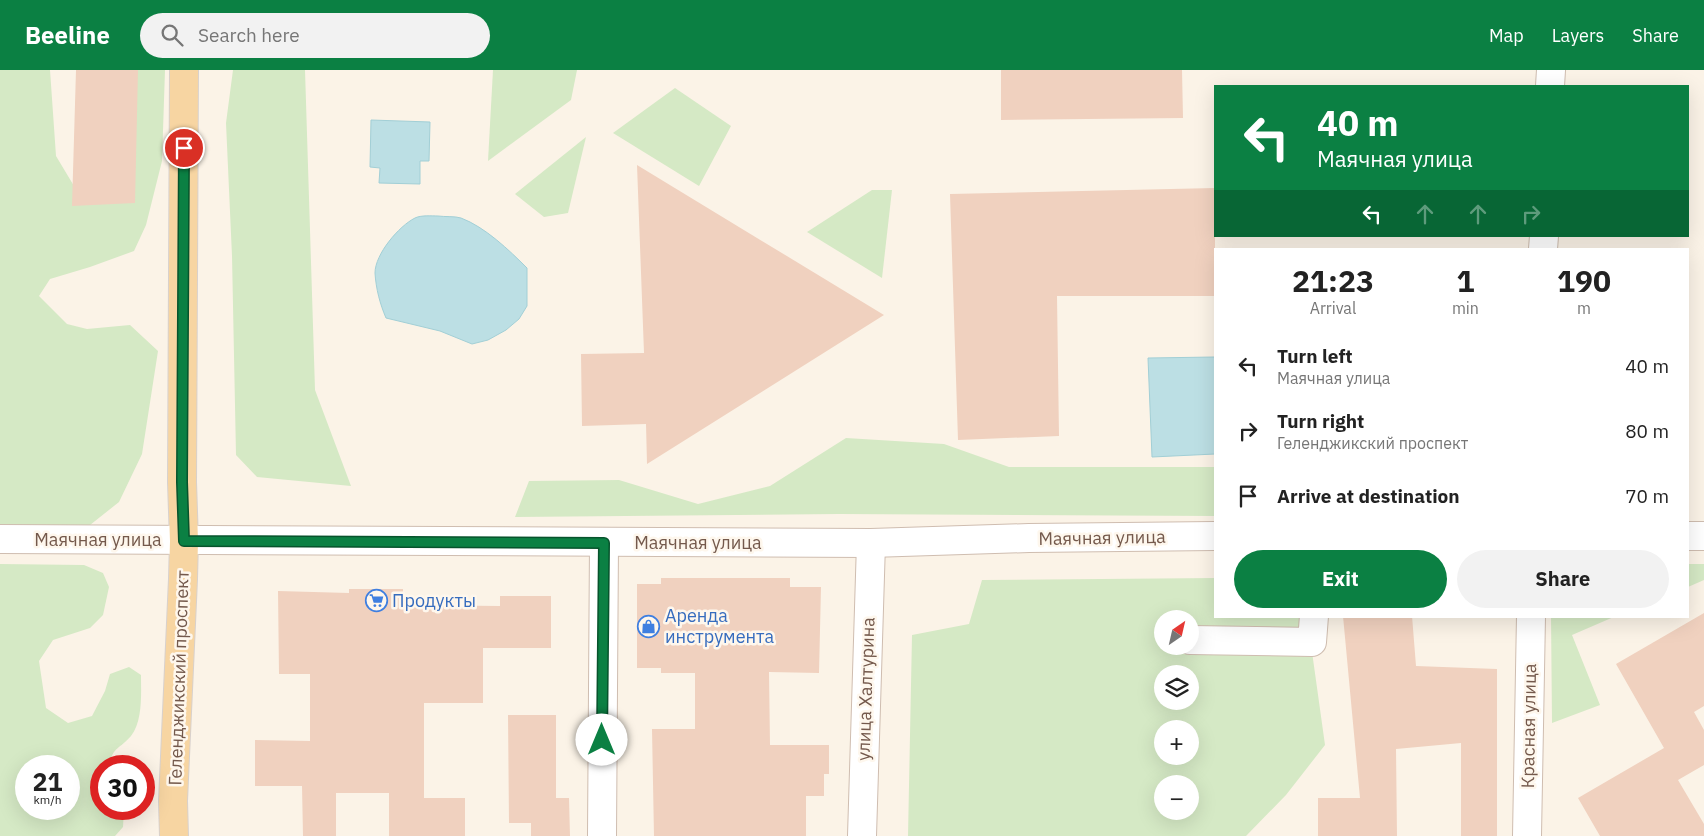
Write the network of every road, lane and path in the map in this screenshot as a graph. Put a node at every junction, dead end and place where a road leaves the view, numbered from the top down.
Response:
1 (184, 70) edge
2 (1550, 70) edge
3 (1550, 85) edge
4 (1214, 536) edge
5 (1689, 536) edge
6 (1704, 536) edge
7 (0, 539) edge
8 (184, 541) junction
9 (604, 543) junction
10 (871, 543) junction
11 (1314, 618) edge
12 (1531, 618) edge
13 (1199, 640) edge
14 (174, 836) edge
15 (602, 836) edge
16 (862, 836) edge
17 (1526, 836) edge

1 - 8 main road, Геленджикский проспект
2 - 3 street
4 - 10 street, Маячная улица
5 - 6 street
7 - 8 street, Маячная улица
8 - 9 street, Маячная улица
8 - 14 main road, Геленджикский проспект
9 - 10 street, Маячная улица
9 - 15 street
10 - 16 street, улица Халтурина
11 - 13 street
12 - 17 street, Красная улица

